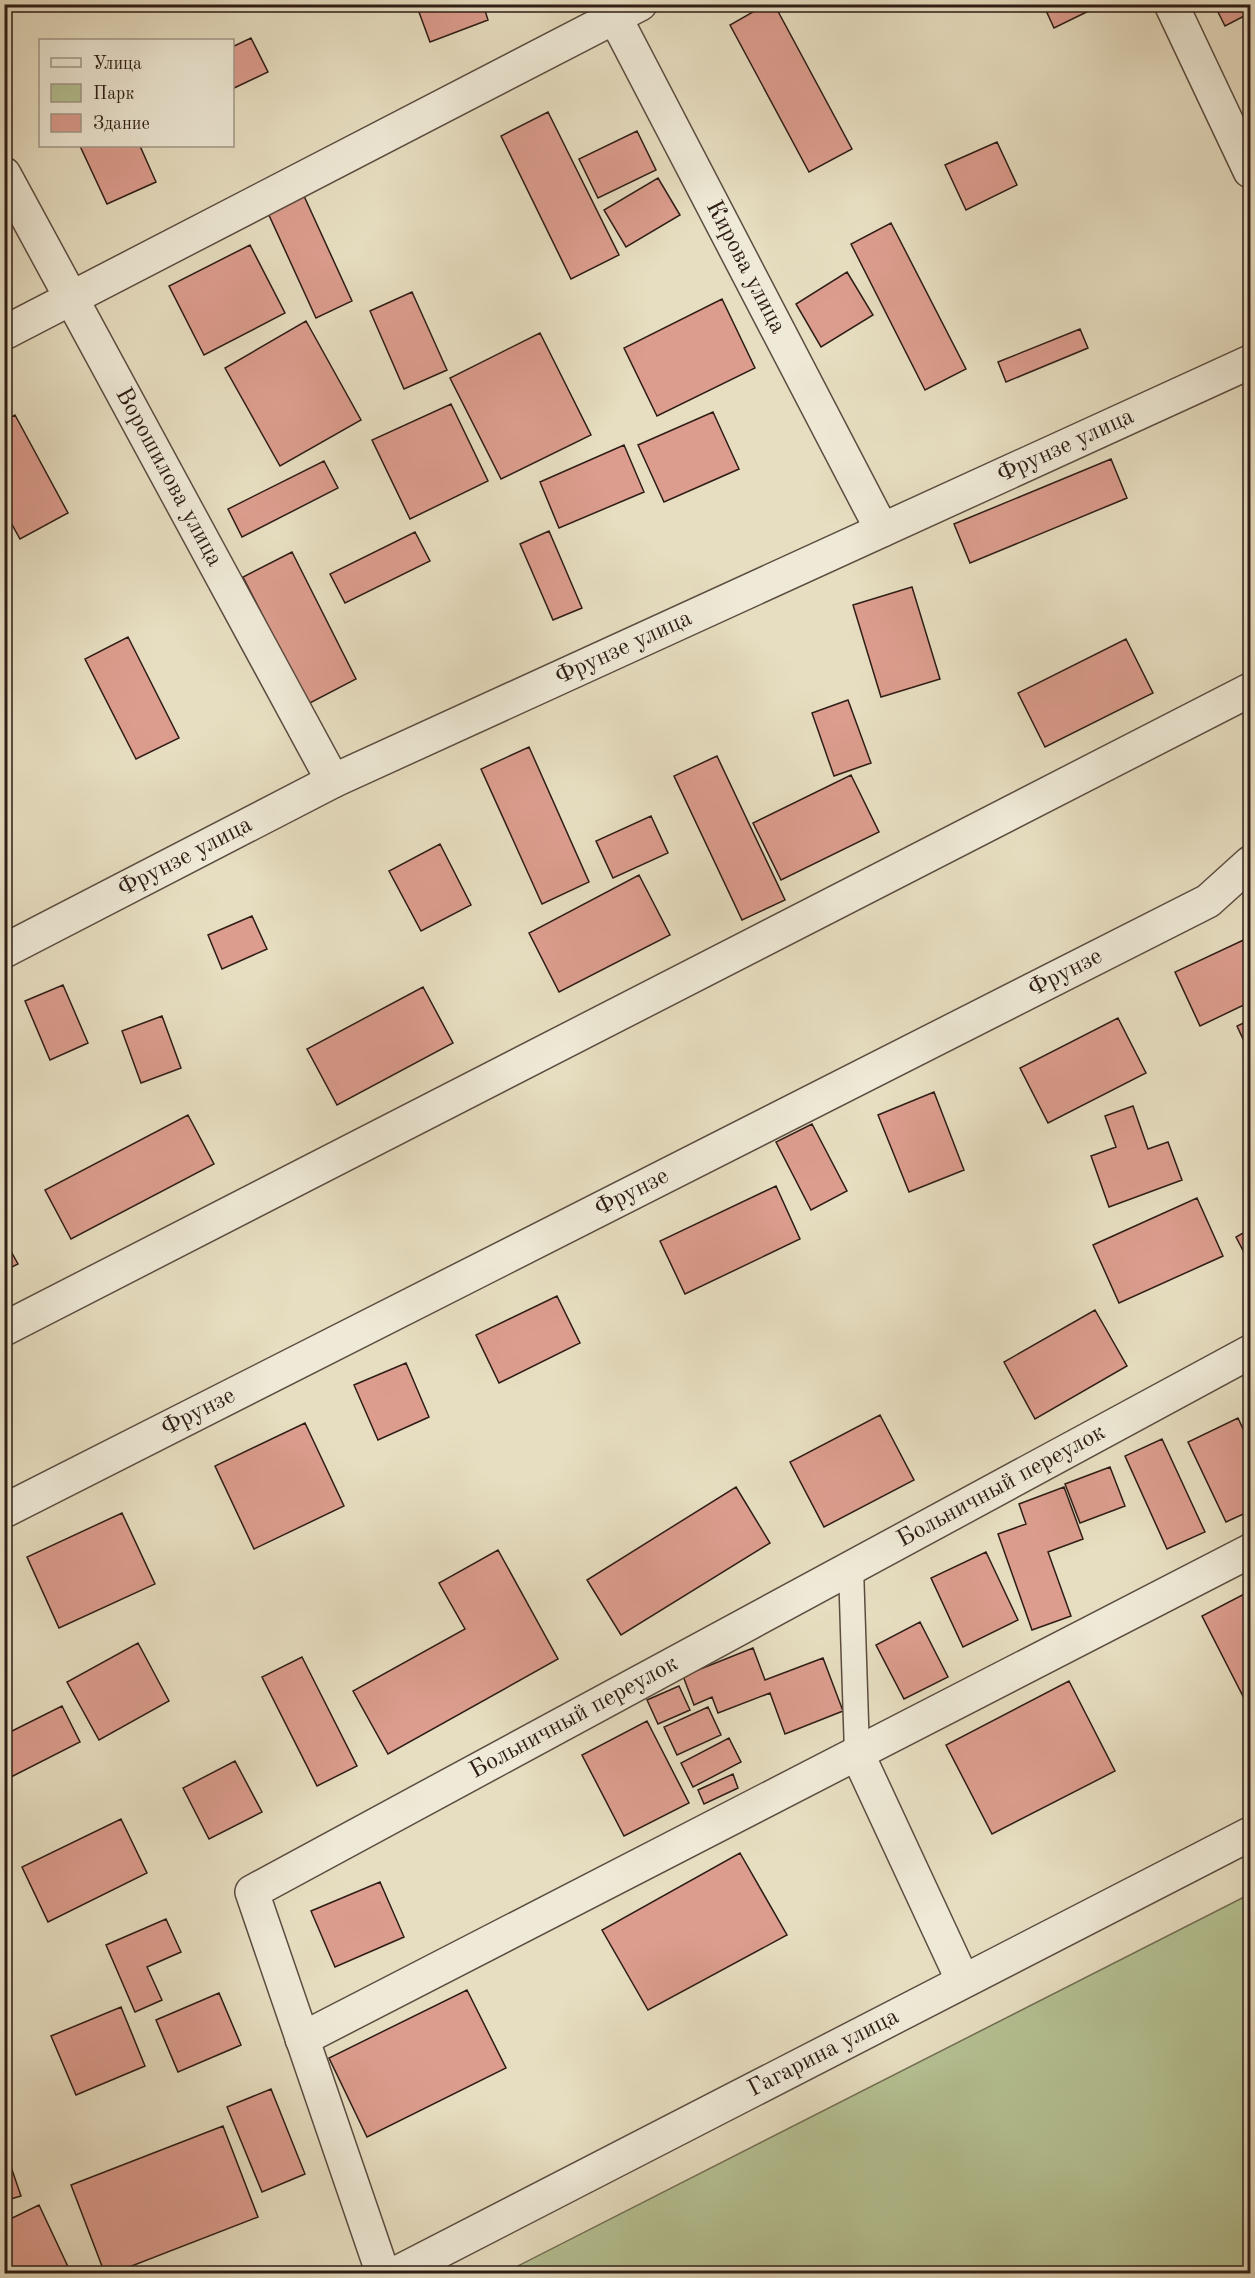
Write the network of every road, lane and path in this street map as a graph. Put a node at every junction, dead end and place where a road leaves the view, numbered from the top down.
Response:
1 (1171, 4) edge
2 (621, 9) edge
3 (1251, 171) edge
4 (4, 174) edge
5 (73, 300) junction
6 (4, 333) edge
7 (1251, 362) edge
8 (882, 530) junction
9 (1251, 690) edge
10 (333, 781) junction
11 (1251, 863) edge
12 (4, 951) edge
13 (4, 1329) edge
14 (1251, 1352) edge
15 (4, 1511) edge
16 (1251, 1551) edge
17 (851, 1568) junction
18 (857, 1753) junction
19 (1251, 1834) edge
20 (963, 1982) junction
21 (302, 2039) junction
22 (383, 2274) edge
23 (395, 2274) edge

1 - 3 street
2 - 5 street
2 - 8 street, Кирова улица
4 - 5 street, Ворошилова улица
5 - 6 street
5 - 10 street, Ворошилова улица
7 - 8 street, Фрунзе улица
8 - 10 street, Фрунзе улица
9 - 13 street
10 - 12 street, Фрунзе улица
11 - 15 street, Фрунзе
14 - 17 street, Больничный переулок
16 - 18 street
17 - 18 lane
17 - 21 street, Больничный переулок
18 - 20 street
18 - 21 street
19 - 20 street, Гагарина улица
20 - 23 street, Гагарина улица
21 - 22 street, Больничный переулок

